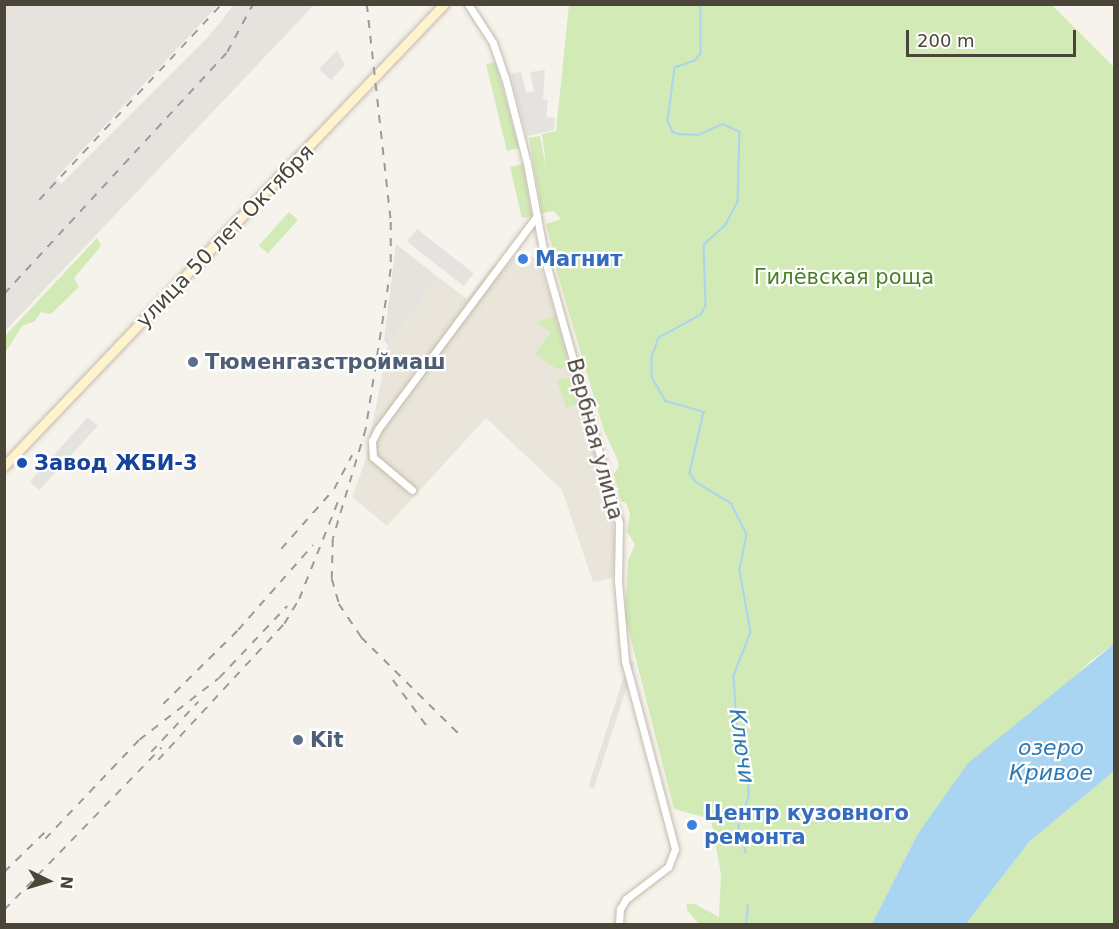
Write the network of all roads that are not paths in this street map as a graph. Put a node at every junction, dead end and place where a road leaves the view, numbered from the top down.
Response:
1 (444, 4) edge
2 (468, 4) edge
3 (537, 216) junction
4 (4, 466) edge
5 (412, 490) dead end
6 (620, 924) edge

1 - 4 main road, улица 50 лет Октября
2 - 3 street, Вербная улица
3 - 5 street
3 - 6 street, Вербная улица

